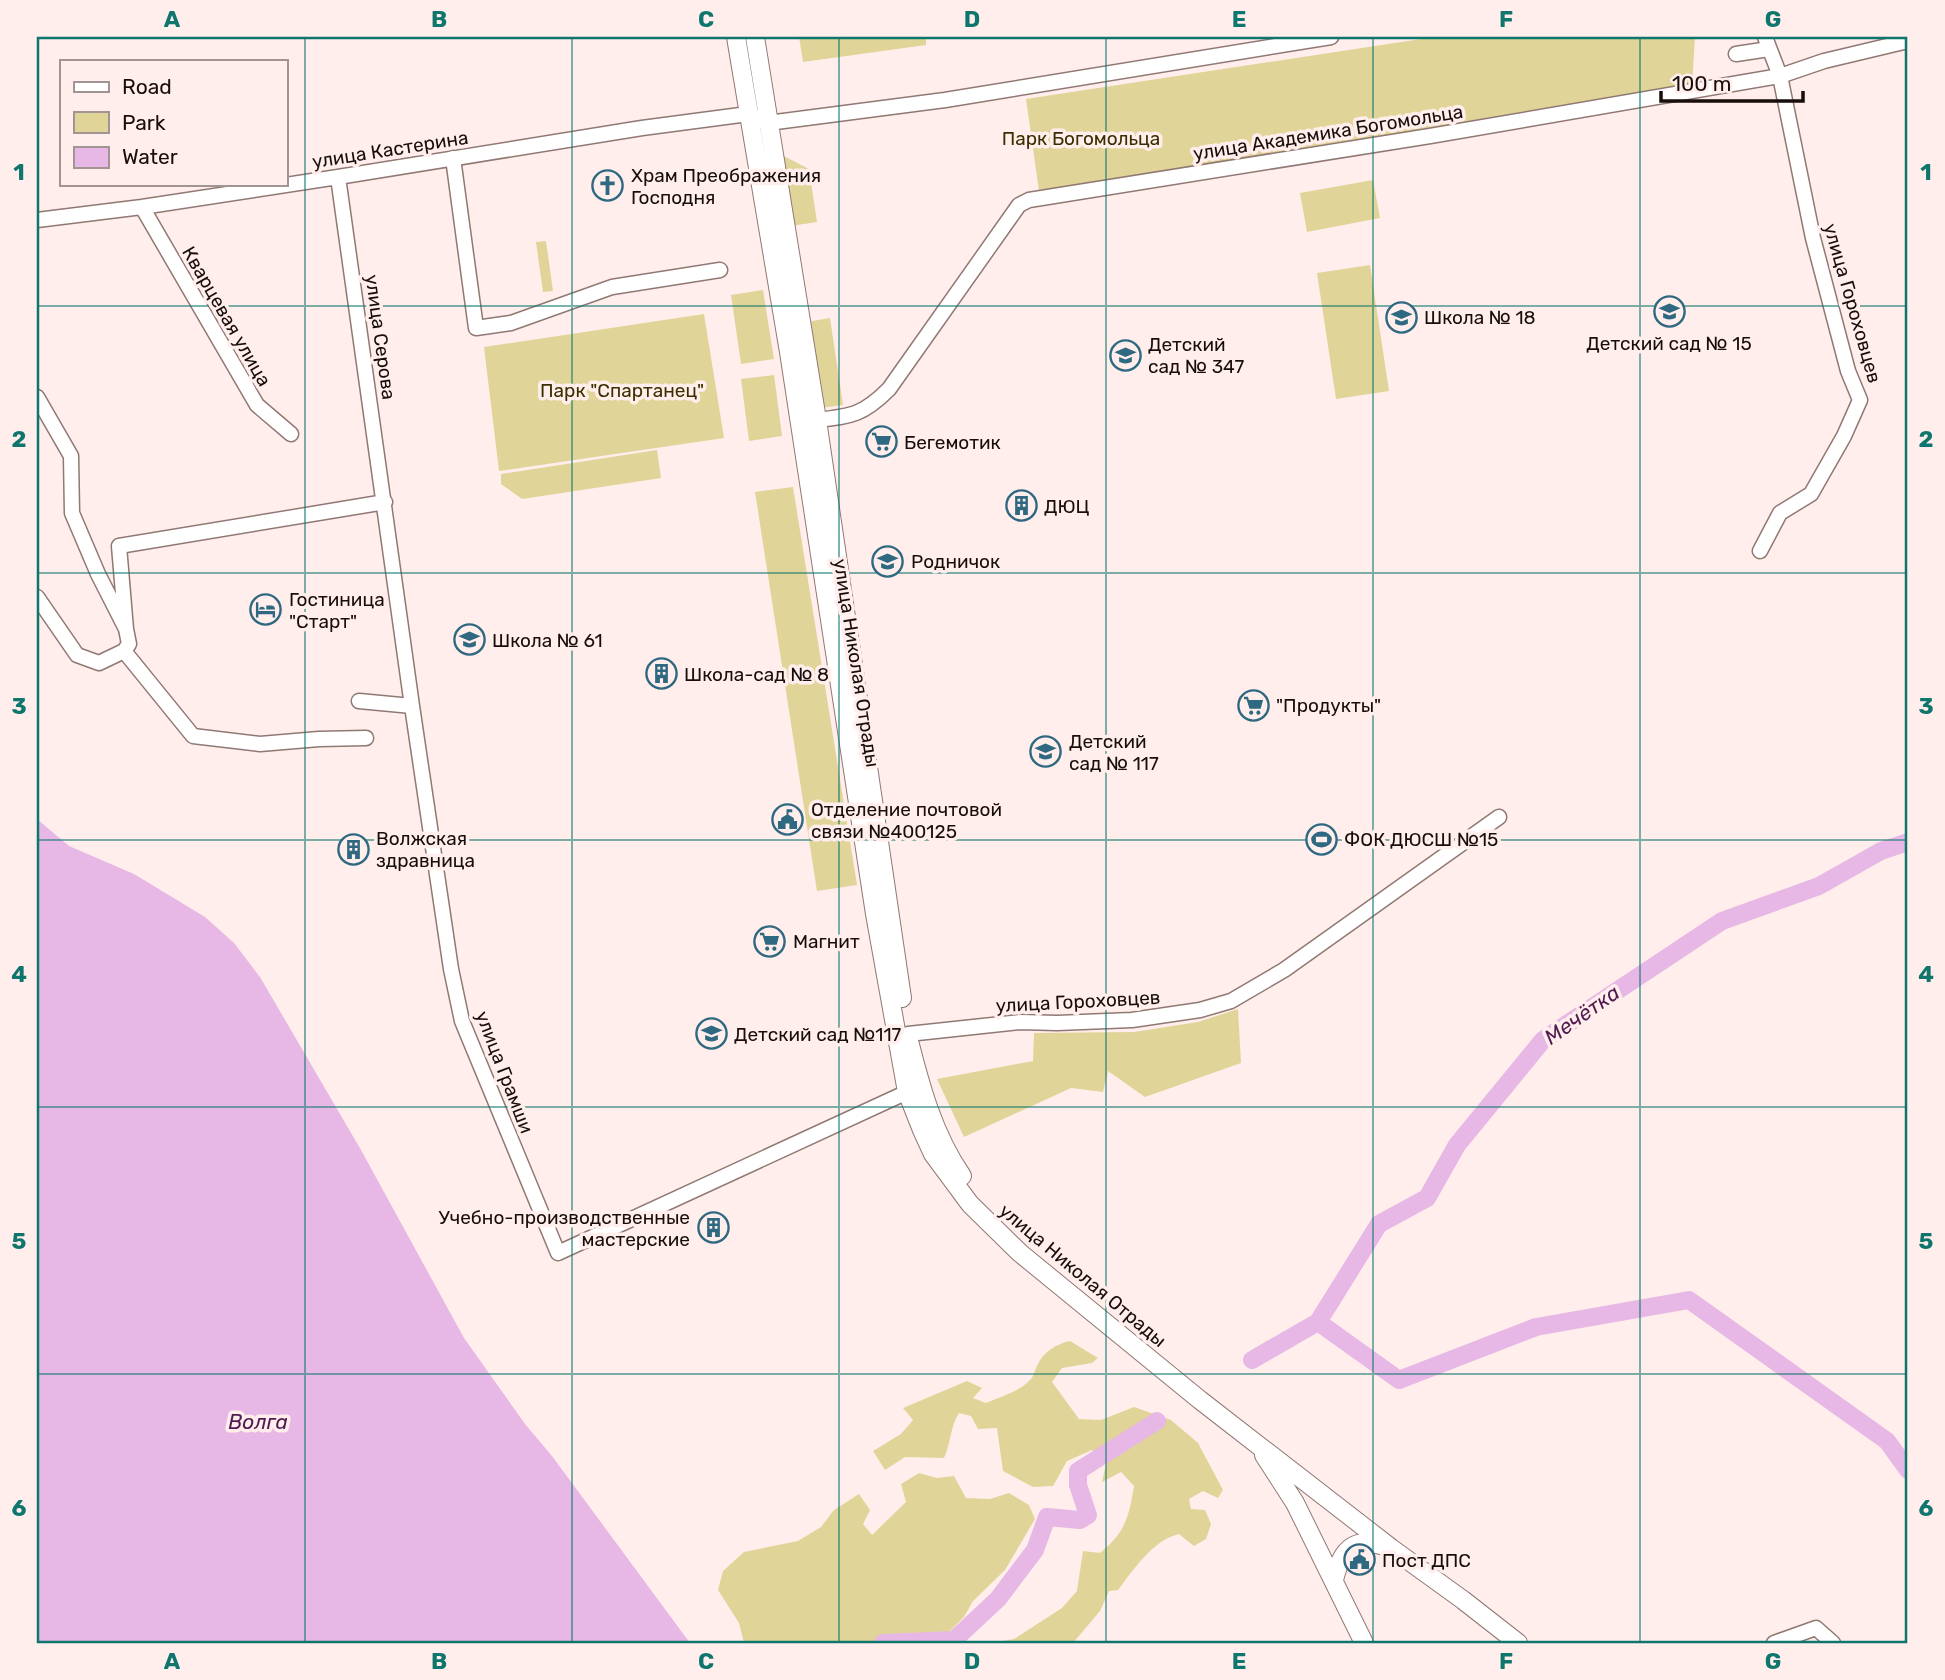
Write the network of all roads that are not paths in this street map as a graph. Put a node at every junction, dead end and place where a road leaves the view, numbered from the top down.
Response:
1 (736, 37) edge
2 (755, 37) edge
3 (1331, 37) edge
4 (1908, 41) edge
5 (1767, 43) edge
6 (1736, 54) dead end
7 (1780, 76) junction
8 (748, 114) junction
9 (768, 123) junction
10 (453, 158) junction
11 (338, 177) junction
12 (287, 185) edge
13 (279, 186) edge
14 (142, 207) junction
15 (37, 220) edge
16 (720, 270) dead end
17 (37, 397) edge
18 (817, 420) junction
19 (291, 434) dead end
20 (385, 502) junction
21 (1760, 551) dead end
22 (37, 597) edge
23 (126, 629) junction
24 (124, 651) junction
25 (359, 701) dead end
26 (412, 706) junction
27 (366, 738) dead end
28 (1500, 817) dead end
29 (908, 1034) junction
30 (914, 1089) junction
31 (1255, 1441) junction
32 (1391, 1548) junction
33 (1334, 1580) junction
34 (1364, 1643) edge
35 (1518, 1643) edge
36 (1774, 1643) edge
37 (1833, 1643) edge

1 - 8 main road, улица Николая Отрады
2 - 9 main road, улица Николая Отрады
3 - 9 street
4 - 7 street, улица Академика Богомольца
5 - 6 street
5 - 7 street, улица Гороховцев
7 - 18 street, улица Академика Богомольца
7 - 21 street, улица Гороховцев
8 - 9 street
8 - 10 street, улица Кастерина
8 - 30 main road, улица Николая Отрады
9 - 18 main road, улица Николая Отрады
10 - 11 street, улица Кастерина
10 - 16 street
11 - 12 street, улица Кастерина
11 - 20 street, улица Серова
13 - 14 street, улица Кастерина
14 - 15 street, улица Кастерина
14 - 19 street, Кварцевая улица
17 - 23 street
18 - 29 main road, улица Николая Отрады
20 - 23 street
20 - 26 street, улица Грамши
22 - 24 street
23 - 24 street
24 - 27 street
25 - 26 street
26 - 30 street, улица Грамши
28 - 29 street, улица Гороховцев
29 - 30 main road, улица Николая Отрады
30 - 31 main road, улица Николая Отрады
30 - 31 main road, улица Николая Отрады
31 - 32 main road
31 - 33 main road, улица Николая Отрады
32 - 33 main road
32 - 35 main road
33 - 34 main road, улица Николая Отрады
36 - 37 street

